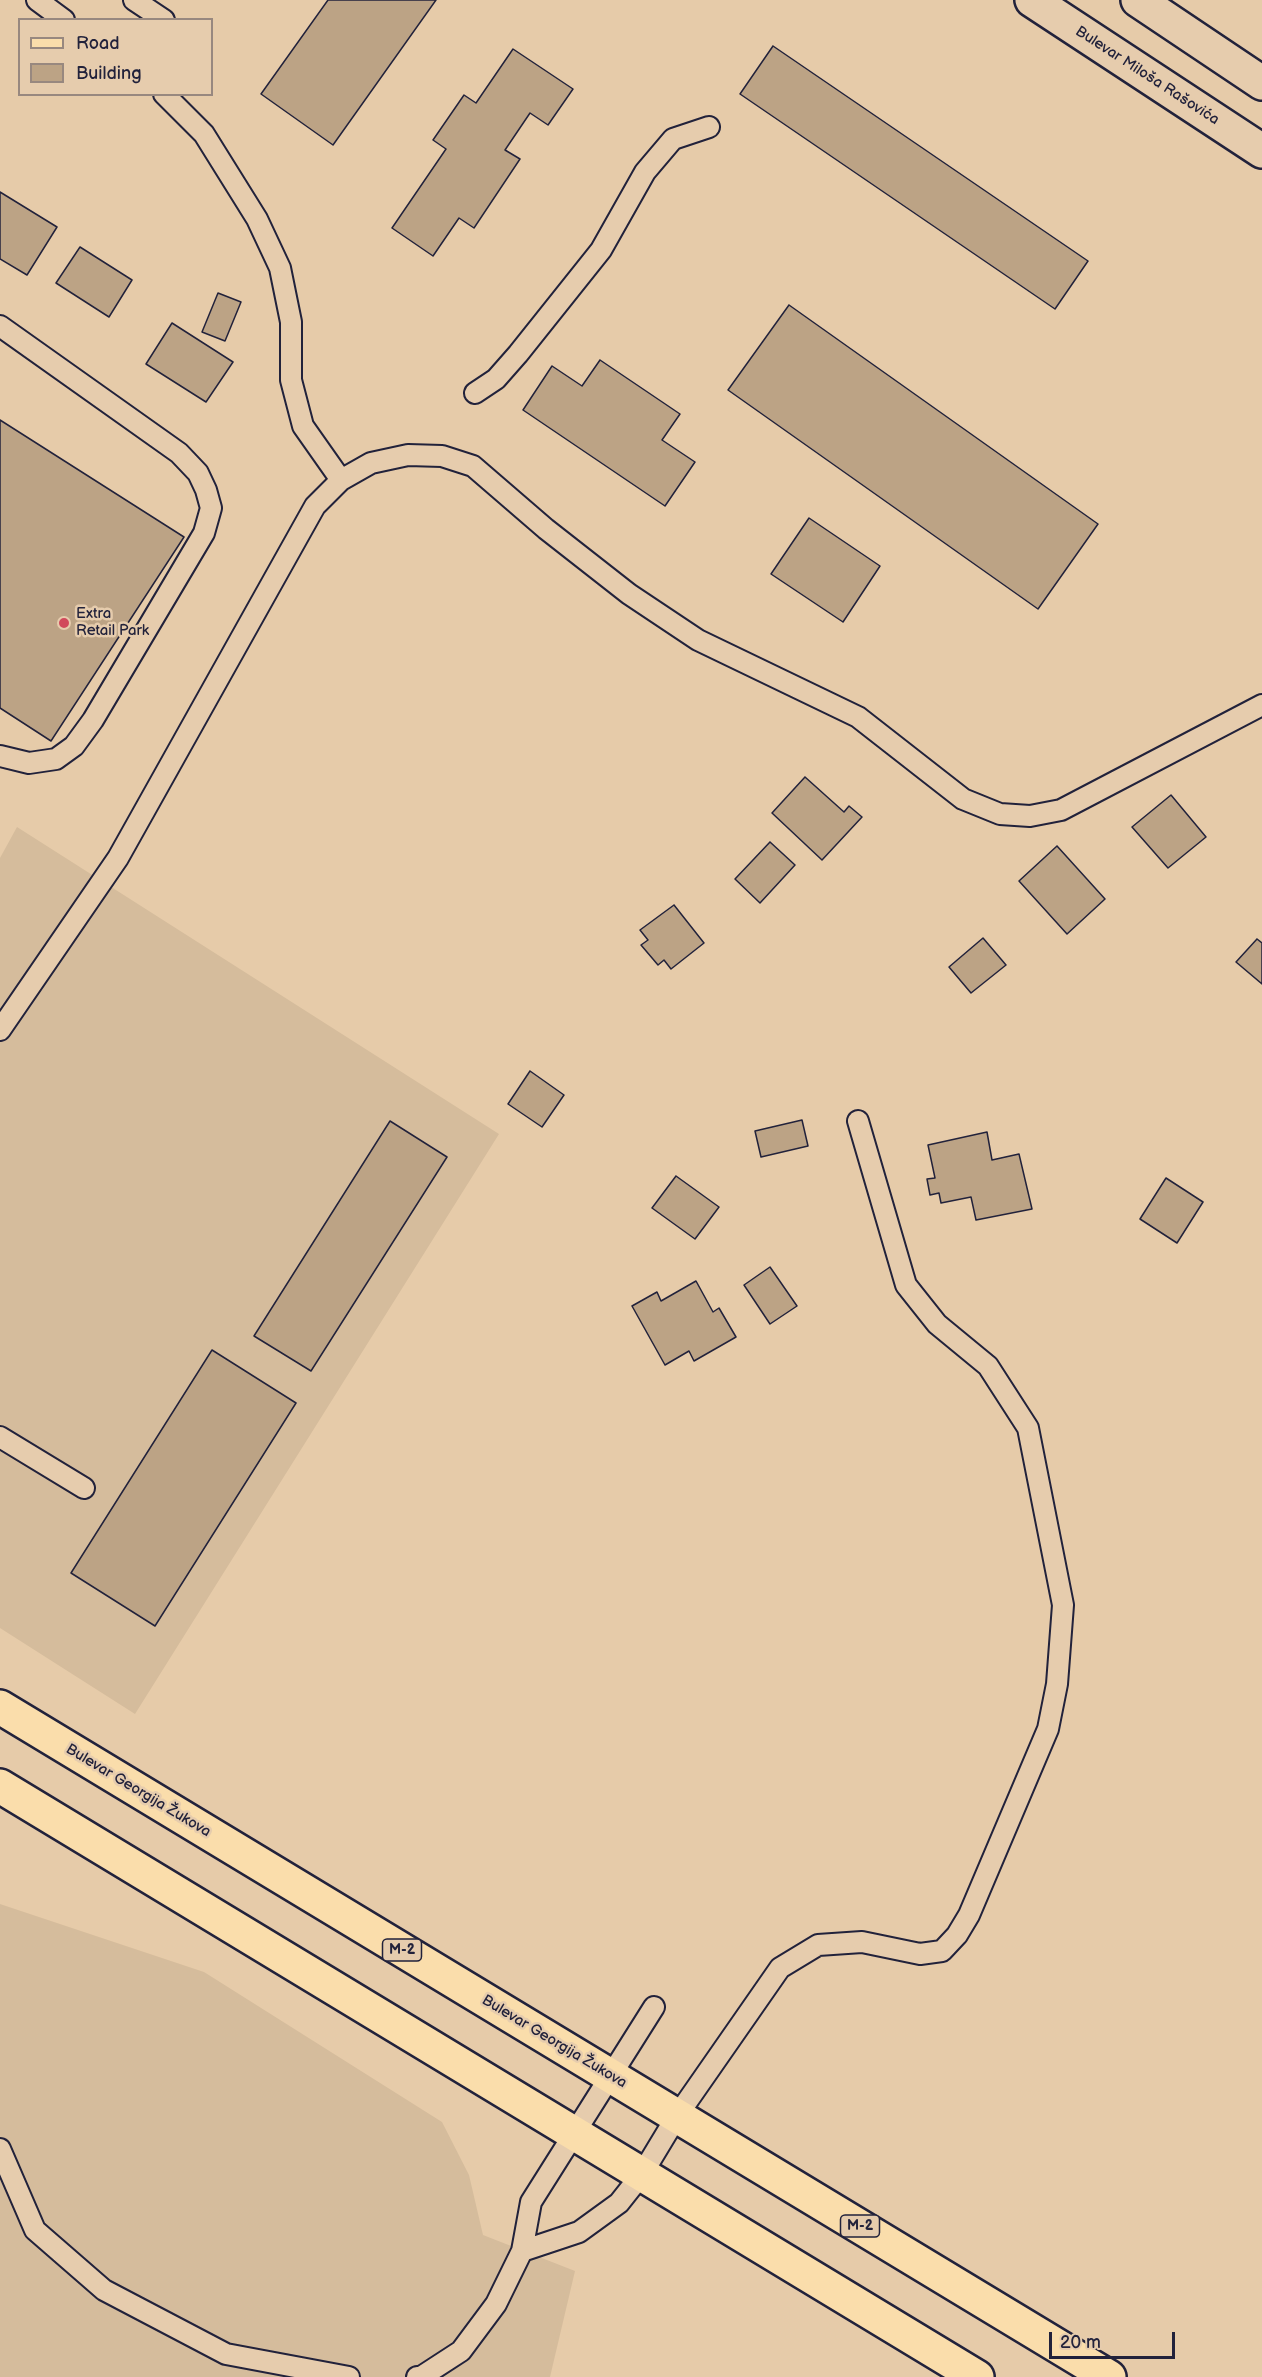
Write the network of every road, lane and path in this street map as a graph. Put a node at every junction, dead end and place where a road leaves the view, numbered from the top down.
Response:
1 (37, 0) edge
2 (134, 0) edge
3 (1032, 0) edge
4 (1137, 0) edge
5 (61, 18) edge
6 (161, 18) edge
7 (1262, 83) edge
8 (166, 96) edge
9 (709, 127) dead end
10 (1262, 151) edge
11 (0, 326) edge
12 (475, 393) dead end
13 (341, 480) junction
14 (1262, 705) edge
15 (0, 756) edge
16 (0, 1030) edge
17 (858, 1121) dead end
18 (0, 1437) edge
19 (84, 1488) dead end
20 (0, 1707) edge
21 (0, 1786) edge
22 (654, 2007) dead end
23 (611, 2076) junction
24 (677, 2116) junction
25 (574, 2134) junction
26 (0, 2149) edge
27 (642, 2174) junction
28 (522, 2251) junction
29 (350, 2377) edge
30 (417, 2377) edge
31 (978, 2377) edge
32 (1109, 2377) edge

1 - 5 lane
2 - 6 lane
3 - 10 street, Bulevar Miloša Rašovića
4 - 7 street
8 - 13 lane
9 - 12 lane
11 - 15 lane
13 - 14 lane
13 - 16 lane
17 - 24 lane
18 - 19 lane
20 - 23 main road, Bulevar Georgija Žukova / M-2
21 - 25 main road
22 - 23 lane
23 - 24 main road, Bulevar Georgija Žukova / M-2
23 - 25 lane
24 - 27 lane
24 - 32 main road, Bulevar Georgija Žukova / M-2
25 - 27 main road
25 - 28 lane
26 - 29 lane
27 - 28 lane
27 - 31 main road
28 - 30 lane

